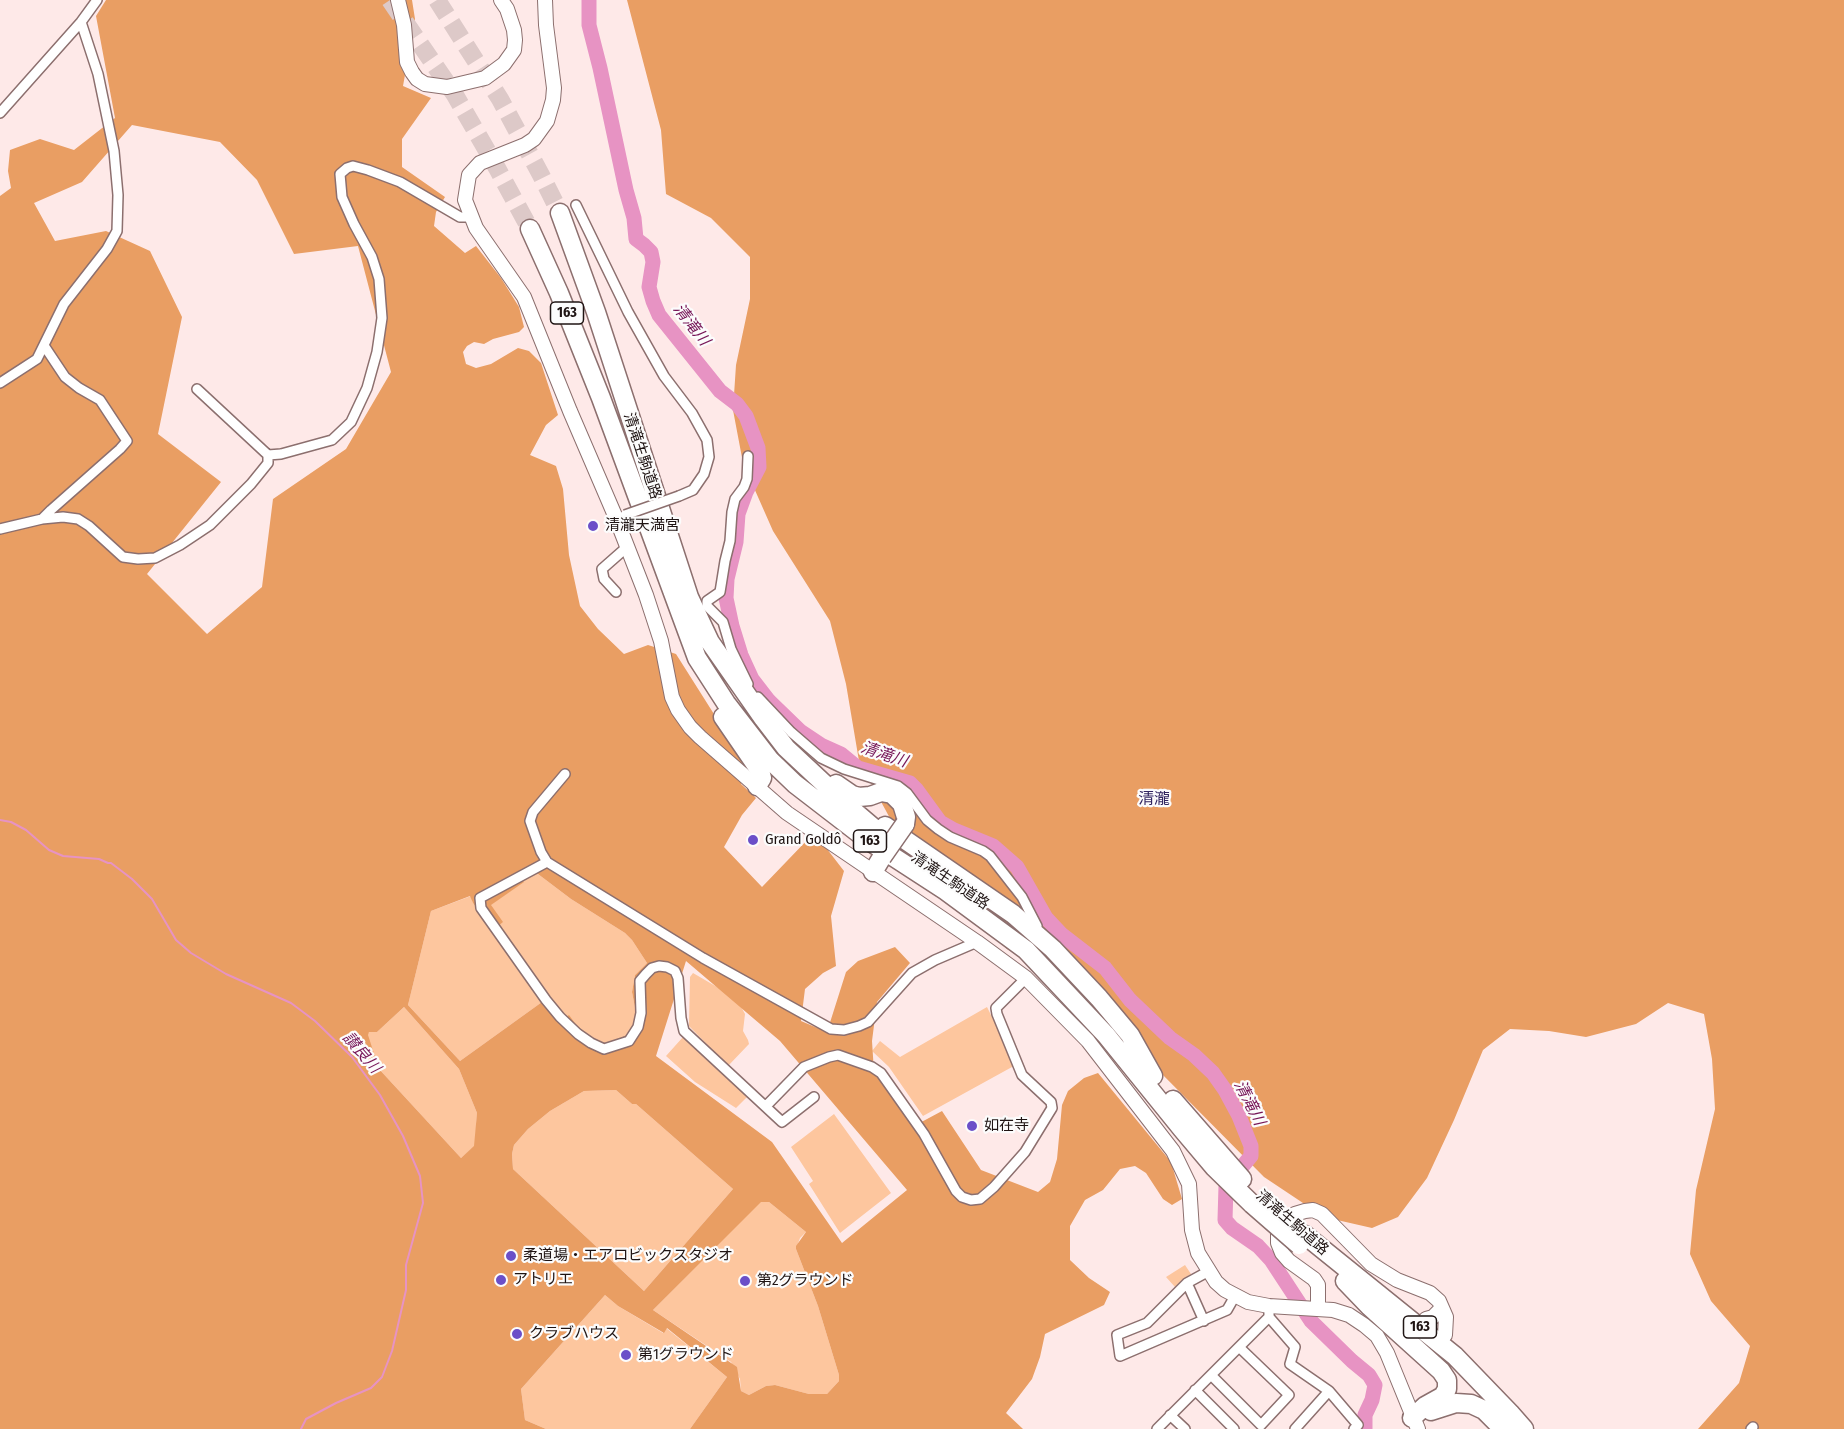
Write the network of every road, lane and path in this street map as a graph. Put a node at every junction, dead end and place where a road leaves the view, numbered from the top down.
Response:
1 (97, 0) edge
2 (398, 0) edge
3 (501, 0) edge
4 (545, 0) edge
5 (81, 22) junction
6 (0, 113) edge
7 (568, 209) joint
8 (471, 217) junction
9 (530, 229) tunnel mouth
10 (45, 347) junction
11 (0, 383) edge
12 (197, 389) dead end
13 (268, 456) junction
14 (748, 456) dead end
15 (621, 517) junction
16 (42, 519) junction
17 (0, 529) edge
18 (627, 548) junction
19 (616, 592) dead end
20 (680, 610) junction
21 (763, 718) junction
22 (565, 774) dead end
23 (829, 780) junction
24 (757, 786) junction
25 (870, 796) junction
26 (872, 816) junction
27 (547, 862) junction
28 (878, 865) junction
29 (1033, 931) junction
30 (977, 942) junction
31 (1026, 978) junction
32 (1153, 1076) junction
33 (814, 1097) dead end
34 (766, 1106) junction
35 (1256, 1200) junction
36 (1302, 1240) junction
37 (1322, 1250) junction
38 (1209, 1271) junction
39 (1345, 1281) junction
40 (1187, 1283) junction
41 (1235, 1296) junction
42 (1315, 1308) junction
43 (1442, 1308) junction
44 (1272, 1310) junction
45 (1426, 1318) junction
46 (1204, 1321) junction
47 (1445, 1335) junction
48 (1239, 1347) junction
49 (1211, 1375) junction
50 (1195, 1390) junction
51 (1329, 1391) junction
52 (1170, 1415) junction
53 (1415, 1424) edge
54 (1357, 1428) edge
55 (1156, 1429) edge
56 (1185, 1429) edge
57 (1234, 1429) edge
58 (1295, 1429) edge
59 (1503, 1429) edge
60 (1511, 1429) edge
61 (1524, 1429) edge
62 (1539, 1429) edge

1 - 5 street
2 - 3 street
4 - 8 street
5 - 6 street
5 - 10 street
7 - 15 street, bridge
7 - 21 highway, 清滝生駒道路 / 163
8 - 13 street
8 - 15 street
9 - 20 highway, 清滝生駒道路 / 163
10 - 11 street
10 - 16 street
12 - 13 street
13 - 16 street
14 - 29 street
15 - 18 street
16 - 17 street
18 - 19 street
18 - 24 street
20 - 24 highway, 163
20 - 35 highway, 清滝生駒道路 / 163
21 - 23 highway
21 - 32 highway, 清滝生駒道路 / 163
22 - 27 street
23 - 25 highway
23 - 26 highway
24 - 28 street
25 - 26 highway
25 - 28 highway, bridge
26 - 29 highway
27 - 30 street
27 - 34 street
28 - 30 street
29 - 32 highway
30 - 31 street
31 - 34 street
31 - 38 street
32 - 35 highway, 清滝生駒道路 / 163
33 - 34 street
35 - 36 highway, 清滝生駒道路 / 163
36 - 37 highway, 清滝生駒道路 / 163
36 - 39 highway, 清滝生駒道路 / 163
37 - 45 highway
37 - 61 highway, 清滝生駒道路 / 163
38 - 40 street
38 - 41 street
39 - 53 highway
39 - 60 highway, 清滝生駒道路 / 163
40 - 46 street
40 - 46 street
41 - 44 street
41 - 46 street
42 - 43 street
42 - 44 street
42 - 53 street
43 - 45 street
43 - 47 street
44 - 48 street
44 - 51 street
45 - 47 highway
47 - 62 highway
48 - 49 street
48 - 49 street
49 - 50 street
50 - 52 street
50 - 57 street
51 - 54 street
51 - 58 street
52 - 55 street
52 - 56 street
53 - 59 highway

